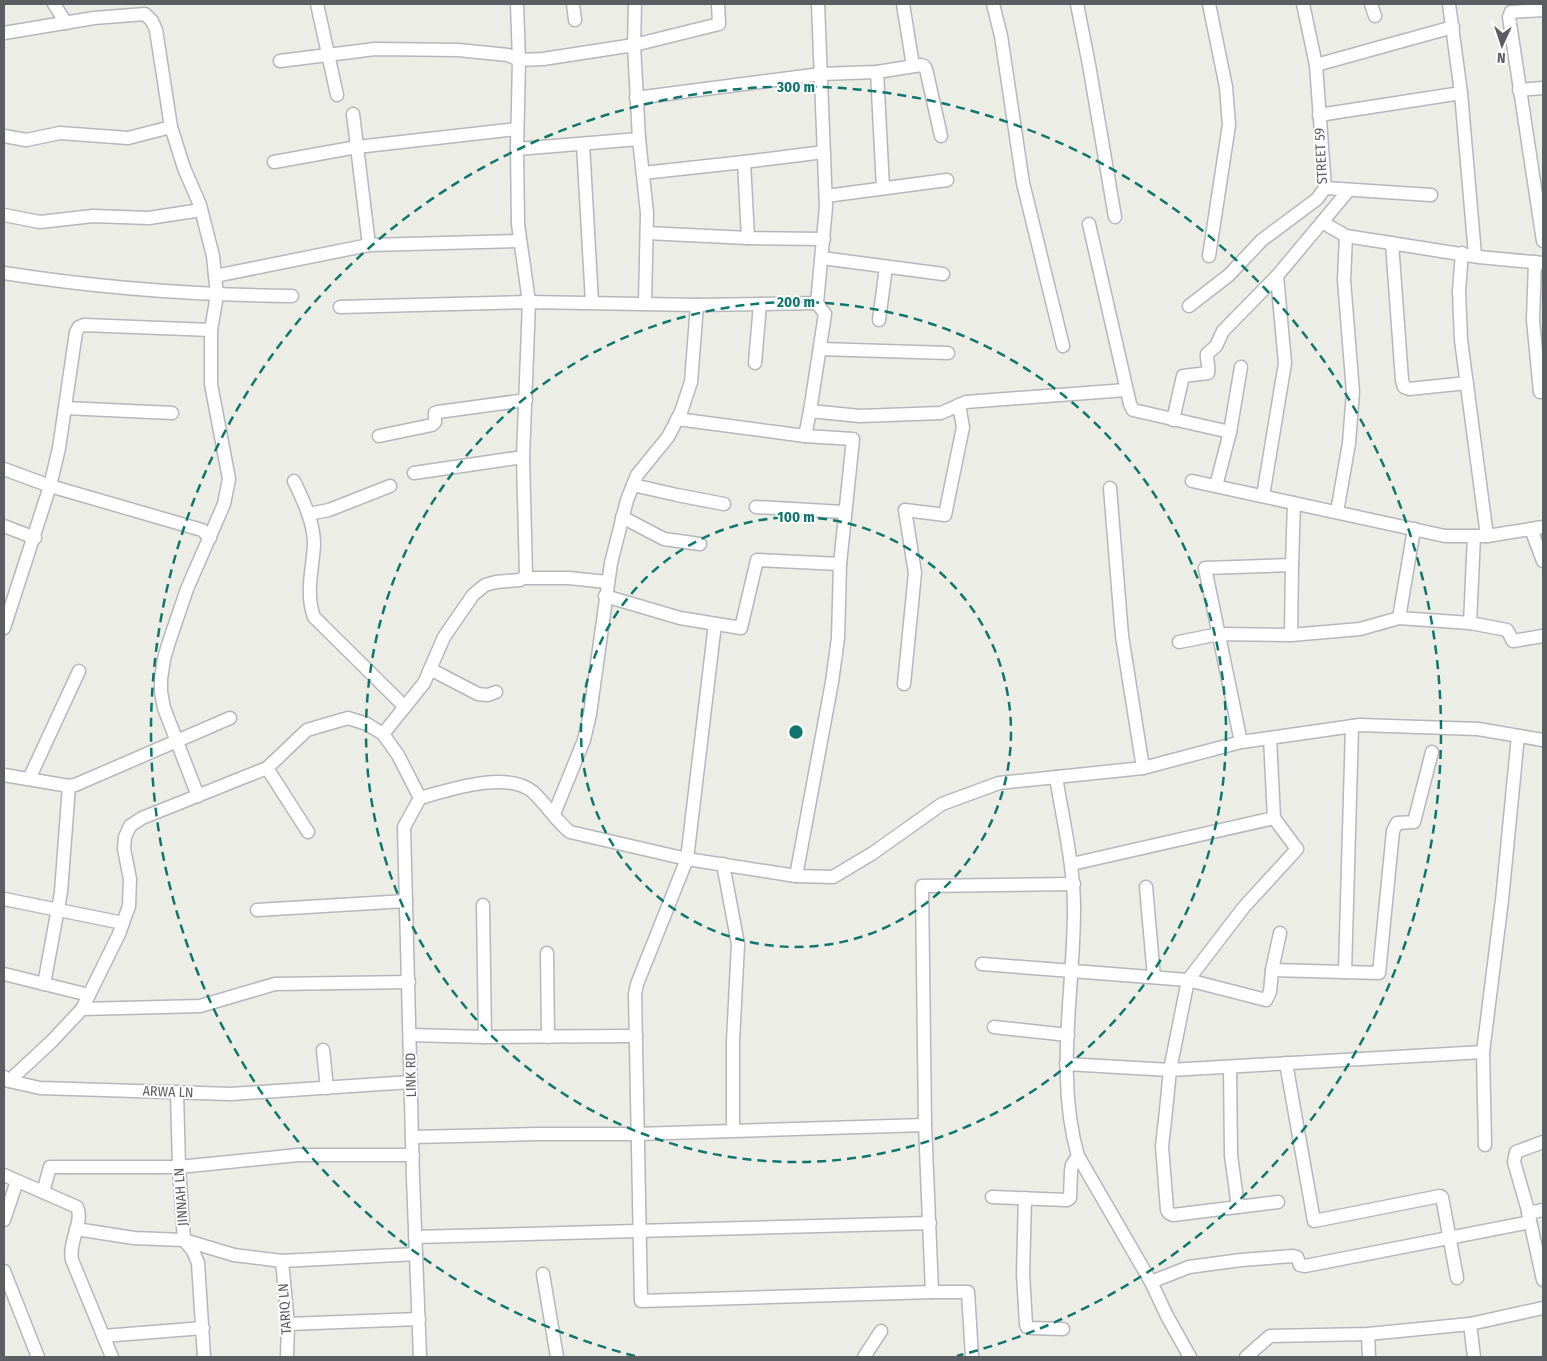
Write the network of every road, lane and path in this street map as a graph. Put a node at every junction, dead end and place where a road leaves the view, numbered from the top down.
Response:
1 (54, 4) edge
2 (105, 4) edge
3 (317, 4) edge
4 (517, 4) edge
5 (573, 4) edge
6 (635, 4) edge
7 (718, 4) edge
8 (818, 4) edge
9 (903, 4) edge
10 (993, 4) edge
11 (1077, 4) edge
12 (1209, 4) edge
13 (1303, 4) edge
14 (1371, 4) edge
15 (1449, 4) edge
16 (1543, 10) edge
17 (1375, 16) dead end
18 (109, 17) junction
19 (575, 20) dead end
20 (66, 23) junction
21 (1453, 27) junction
22 (4, 33) edge
23 (634, 45) junction
24 (329, 55) junction
25 (518, 60) junction
26 (280, 61) dead end
27 (1316, 65) junction
28 (913, 66) junction
29 (877, 72) junction
30 (821, 74) junction
31 (1543, 88) edge
32 (1520, 90) junction
33 (1461, 93) junction
34 (337, 95) dead end
35 (636, 98) junction
36 (353, 114) dead end
37 (1319, 115) junction
38 (172, 127) junction
39 (517, 129) junction
40 (4, 136) edge
41 (941, 136) dead end
42 (639, 139) junction
43 (584, 144) junction
44 (358, 147) junction
45 (517, 150) junction
46 (824, 152) junction
47 (274, 162) dead end
48 (744, 162) junction
49 (643, 173) junction
50 (947, 180) dead end
51 (1539, 181) edge
52 (883, 188) junction
53 (1325, 188) junction
54 (1348, 191) junction
55 (1431, 195) dead end
56 (826, 196) junction
57 (201, 210) junction
58 (4, 215) edge
59 (1115, 217) dead end
60 (1322, 222) junction
61 (1089, 224) dead end
62 (647, 233) junction
63 (1346, 236) junction
64 (748, 238) junction
65 (824, 239) junction
66 (1543, 240) edge
67 (520, 241) junction
68 (1392, 243) junction
69 (369, 245) junction
70 (1462, 253) junction
71 (1475, 255) junction
72 (1209, 256) dead end
73 (822, 258) junction
74 (1539, 262) edge
75 (886, 268) junction
76 (4, 273) edge
77 (943, 274) dead end
78 (215, 276) junction
79 (1278, 276) junction
80 (217, 295) junction
81 (292, 296) dead end
82 (529, 302) junction
83 (592, 302) junction
84 (645, 303) junction
85 (760, 304) junction
86 (817, 304) junction
87 (697, 305) junction
88 (1188, 306) dead end
89 (340, 307) dead end
90 (879, 320) dead end
91 (211, 330) junction
92 (1063, 346) dead end
93 (820, 349) junction
94 (948, 353) dead end
95 (755, 363) dead end
96 (1241, 367) dead end
97 (1467, 383) junction
98 (1126, 390) junction
99 (1540, 392) dead end
100 (526, 400) junction
101 (959, 405) junction
102 (65, 408) junction
103 (810, 411) junction
104 (172, 413) dead end
105 (677, 419) junction
106 (1173, 420) junction
107 (1230, 432) junction
108 (380, 436) dead end
109 (806, 436) junction
110 (523, 457) junction
111 (4, 469) edge
112 (414, 473) dead end
113 (294, 480) dead end
114 (1192, 481) dead end
115 (633, 485) junction
116 (50, 486) junction
117 (390, 486) dead end
118 (1216, 486) junction
119 (1110, 488) dead end
120 (1263, 496) junction
121 (1294, 503) junction
122 (724, 504) dead end
123 (756, 507) dead end
124 (844, 512) junction
125 (1338, 512) junction
126 (308, 514) junction
127 (622, 517) junction
128 (4, 526) edge
129 (1537, 528) edge
130 (1414, 529) junction
131 (1480, 536) junction
132 (35, 538) junction
133 (210, 538) junction
134 (700, 544) dead end
135 (1543, 561) edge
136 (840, 564) junction
137 (1292, 565) junction
138 (524, 578) junction
139 (608, 582) junction
140 (605, 596) junction
141 (1398, 618) junction
142 (1470, 623) junction
143 (715, 624) junction
144 (4, 628) edge
145 (1219, 634) junction
146 (1292, 636) junction
147 (1543, 636) edge
148 (1179, 642) dead end
149 (430, 669) junction
150 (79, 671) dead end
151 (904, 684) dead end
152 (496, 692) dead end
153 (405, 708) junction
154 (230, 718) dead end
155 (1352, 726) junction
156 (383, 734) junction
157 (1518, 736) junction
158 (1270, 738) junction
159 (1543, 740) edge
160 (177, 742) junction
161 (1241, 742) junction
162 (1432, 752) dead end
163 (267, 768) junction
164 (1143, 768) junction
165 (4, 775) edge
166 (1056, 777) junction
167 (4, 779) edge
168 (28, 779) junction
169 (69, 786) junction
170 (198, 796) junction
171 (420, 798) junction
172 (554, 814) junction
173 (1274, 818) junction
174 (308, 832) dead end
175 (687, 859) junction
176 (723, 864) junction
177 (1072, 864) junction
178 (796, 876) junction
179 (1074, 884) junction
180 (1146, 887) dead end
181 (4, 899) edge
182 (406, 901) junction
183 (483, 905) dead end
184 (59, 910) junction
185 (257, 910) dead end
186 (123, 923) junction
187 (1280, 933) dead end
188 (547, 952) dead end
189 (982, 964) dead end
190 (1072, 970) junction
191 (1272, 970) junction
192 (1345, 972) junction
193 (4, 974) edge
194 (1154, 977) junction
195 (1188, 980) junction
196 (409, 982) junction
197 (44, 984) junction
198 (89, 995) junction
199 (82, 1009) junction
200 (994, 1027) dead end
201 (410, 1035) junction
202 (1068, 1035) junction
203 (636, 1036) junction
204 (485, 1037) junction
205 (548, 1037) junction
206 (323, 1050) dead end
207 (1483, 1052) junction
208 (1286, 1063) junction
209 (1066, 1064) junction
210 (1230, 1067) junction
211 (1170, 1070) junction
212 (6, 1079) edge
213 (411, 1082) junction
214 (327, 1088) junction
215 (177, 1092) junction
216 (925, 1125) junction
217 (733, 1130) junction
218 (637, 1134) junction
219 (413, 1137) junction
220 (1543, 1142) edge
221 (1485, 1145) dead end
222 (413, 1155) junction
223 (1078, 1156) junction
224 (179, 1167) junction
225 (4, 1175) edge
226 (17, 1181) junction
227 (43, 1192) junction
228 (992, 1197) dead end
229 (1024, 1198) junction
230 (1278, 1202) dead end
231 (1238, 1207) junction
232 (1543, 1210) edge
233 (1529, 1217) junction
234 (4, 1220) edge
235 (930, 1223) junction
236 (76, 1229) junction
237 (639, 1231) junction
238 (415, 1237) junction
239 (1451, 1238) junction
240 (184, 1240) junction
241 (416, 1254) junction
242 (282, 1261) junction
243 (4, 1271) edge
244 (543, 1274) dead end
245 (1458, 1278) dead end
246 (1543, 1280) edge
247 (1151, 1282) junction
248 (932, 1292) junction
249 (1543, 1308) edge
250 (419, 1319) junction
251 (288, 1324) junction
252 (1470, 1324) junction
253 (203, 1328) junction
254 (1063, 1329) dead end
255 (881, 1331) dead end
256 (1368, 1334) junction
257 (103, 1336) junction
258 (38, 1357) edge
259 (112, 1357) edge
260 (204, 1357) edge
261 (287, 1357) edge
262 (420, 1357) edge
263 (558, 1357) edge
264 (864, 1357) edge
265 (972, 1357) edge
266 (1190, 1357) edge
267 (1246, 1357) edge
268 (1369, 1357) edge
269 (1474, 1357) edge

1 - 20 street
2 - 18 street
3 - 24 street
4 - 25 street
5 - 19 street
6 - 23 street
7 - 23 street
8 - 30 street
9 - 28 street
10 - 92 street
11 - 59 street
12 - 72 street
13 - 27 street, STREET 59
14 - 17 street
15 - 21 street
16 - 32 street
18 - 20 street
18 - 38 street
20 - 22 street
21 - 27 street
21 - 33 street
23 - 25 street
23 - 35 street
24 - 25 street
24 - 26 street
24 - 34 street
25 - 39 street
27 - 37 street, STREET 59
28 - 29 street
28 - 41 street
29 - 30 street
29 - 52 street
30 - 35 street
30 - 46 street
31 - 32 street
32 - 51 street
33 - 37 street
33 - 71 street
35 - 42 street
36 - 44 street
37 - 53 street, STREET 59
38 - 40 street
38 - 57 street
39 - 44 street
39 - 45 street
42 - 43 street
42 - 49 street
43 - 45 street
43 - 83 street
44 - 47 street
44 - 69 street
45 - 67 street
46 - 48 street
46 - 56 street
48 - 49 street
48 - 64 street
49 - 62 street
50 - 52 street
51 - 66 street
52 - 56 street
53 - 54 street
53 - 88 street, STREET 59
54 - 55 street
54 - 60 street
56 - 65 street
57 - 58 street
57 - 78 street
60 - 63 street
60 - 79 street
61 - 98 street
62 - 64 street
62 - 84 street
63 - 68 street
63 - 125 street
64 - 65 street
65 - 73 street
67 - 69 street
67 - 82 street
68 - 70 street
68 - 97 street
69 - 78 street
70 - 71 street
70 - 97 street
71 - 74 street
73 - 75 street
73 - 86 street
74 - 99 street
75 - 77 street
75 - 90 street
76 - 80 street
78 - 80 street
79 - 106 street
79 - 120 street
80 - 81 street
80 - 91 street
82 - 83 street
82 - 89 street
82 - 100 street
83 - 84 street
84 - 87 street
85 - 86 street
85 - 87 street
85 - 95 street
86 - 93 street
87 - 105 street
91 - 102 street
91 - 133 street
93 - 94 street
93 - 103 street
96 - 107 street
97 - 131 street
98 - 101 street
98 - 106 street
100 - 108 street
100 - 110 street
101 - 103 street
101 - 151 street
102 - 104 street
102 - 116 street
103 - 109 street
105 - 109 street
105 - 115 street
106 - 107 street
107 - 118 street
109 - 124 street
110 - 112 street
110 - 138 street
111 - 116 street
113 - 126 street
114 - 118 street
115 - 122 street
115 - 127 street
116 - 132 street
116 - 133 street
117 - 126 street
118 - 120 street
119 - 164 street
120 - 121 street
121 - 125 street
121 - 137 street
123 - 124 street
124 - 136 street
125 - 130 street
126 - 153 street
127 - 134 street
127 - 139 street
128 - 132 street
129 - 131 street
129 - 135 street
130 - 131 street
130 - 141 street
131 - 142 street
132 - 144 street
133 - 160 street
136 - 143 street
136 - 178 street
137 - 145 street
137 - 146 street
138 - 139 street
138 - 149 street
139 - 140 street
140 - 143 street
140 - 172 street
141 - 142 street
141 - 146 street
142 - 147 street
143 - 175 street
145 - 146 street
145 - 148 street
145 - 161 street
149 - 152 street
149 - 153 street
150 - 168 street
153 - 156 street
154 - 160 street
155 - 157 street
155 - 158 street
155 - 192 street
156 - 163 street
156 - 171 street
157 - 159 street
157 - 207 street
158 - 161 street
158 - 173 street
160 - 169 street
160 - 170 street
161 - 164 street
162 - 192 street
163 - 170 street
163 - 174 street
164 - 166 street
165 - 167 street
165 - 168 street
166 - 177 street
166 - 178 street
168 - 169 street
169 - 184 street
170 - 186 street
171 - 172 street
171 - 182 street, LINK RD
172 - 175 street
173 - 177 street
173 - 195 street
175 - 176 street
175 - 203 street
176 - 178 street
176 - 217 street
177 - 179 street
179 - 190 street
179 - 216 street
180 - 194 street
181 - 184 street
182 - 185 street
182 - 196 street, LINK RD
183 - 204 street
184 - 186 street
184 - 197 street
186 - 198 street
187 - 191 street
188 - 205 street
189 - 190 street
190 - 194 street
190 - 202 street
191 - 192 street
191 - 195 street
193 - 197 street
194 - 195 street
195 - 211 street
196 - 199 street
196 - 201 street, LINK RD
197 - 198 street
198 - 199 street
199 - 212 street
200 - 202 street
201 - 204 street
201 - 213 street, LINK RD
202 - 209 street
203 - 205 street
203 - 218 street
204 - 205 street
206 - 214 street
207 - 208 street
207 - 221 street
208 - 210 street
208 - 239 street
209 - 211 street
209 - 223 street
210 - 211 street
210 - 231 street
211 - 231 street
212 - 215 street, ARWA LN
213 - 214 street, ARWA LN
213 - 219 street, LINK RD
214 - 215 street, ARWA LN
215 - 224 street, JINNAH LN
216 - 217 street
216 - 235 street
217 - 218 street
218 - 219 street
218 - 237 street
219 - 222 street, LINK RD
220 - 233 street
222 - 224 street
222 - 238 street, LINK RD
223 - 229 street
223 - 247 street
224 - 227 street
224 - 240 street, JINNAH LN
225 - 226 street
226 - 227 street
226 - 234 street
227 - 236 street
228 - 229 street
229 - 254 street
230 - 231 street
232 - 233 street
233 - 239 street
233 - 246 street
235 - 237 street
235 - 248 street
236 - 240 street
236 - 257 street
237 - 238 street
237 - 248 street
238 - 241 street, LINK RD
239 - 245 street
239 - 247 street
240 - 242 street
240 - 253 street, JINNAH LN
241 - 242 street
241 - 250 street, LINK RD
242 - 251 street, TARIQ LN
243 - 258 street
244 - 263 street
247 - 266 street
248 - 265 street
249 - 252 street
250 - 251 street
250 - 262 street, LINK RD
251 - 261 street, TARIQ LN
252 - 256 street
252 - 269 street
253 - 257 street
253 - 260 street, JINNAH LN
255 - 264 street
256 - 267 street
256 - 268 street
257 - 259 street

